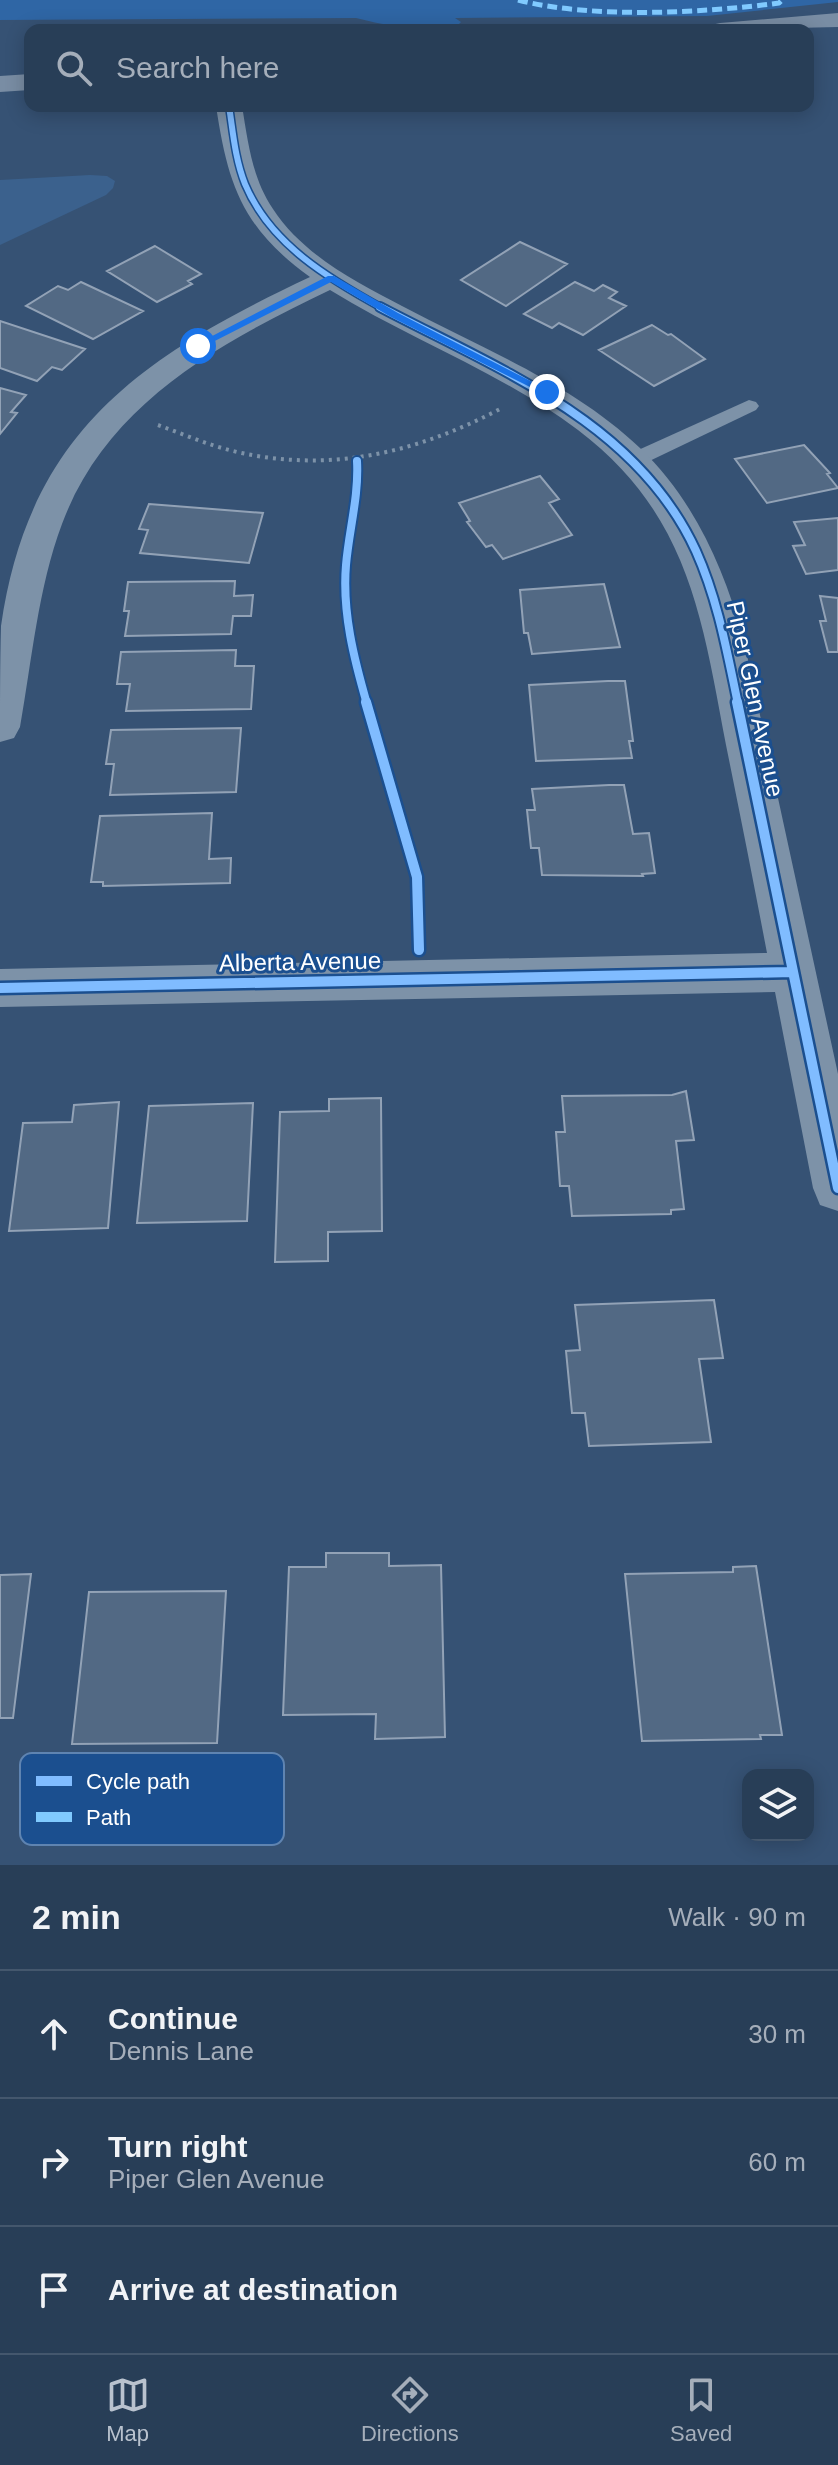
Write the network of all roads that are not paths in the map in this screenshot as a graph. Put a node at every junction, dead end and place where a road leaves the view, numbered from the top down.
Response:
1 (838, 20) edge
2 (791, 24) edge
3 (24, 82) edge
4 (0, 84) edge
5 (230, 112) edge
6 (331, 278) junction
7 (749, 406) dead end
8 (632, 461) junction
9 (0, 727) edge
10 (793, 972) junction
11 (0, 988) edge
12 (838, 1188) edge

1 - 2 main road
3 - 4 main road
5 - 6 street, Piper Glen Avenue
6 - 8 street, Piper Glen Avenue
6 - 9 street
7 - 8 lane
8 - 10 street, Piper Glen Avenue
10 - 11 street, Alberta Avenue
10 - 12 street, Piper Glen Avenue

